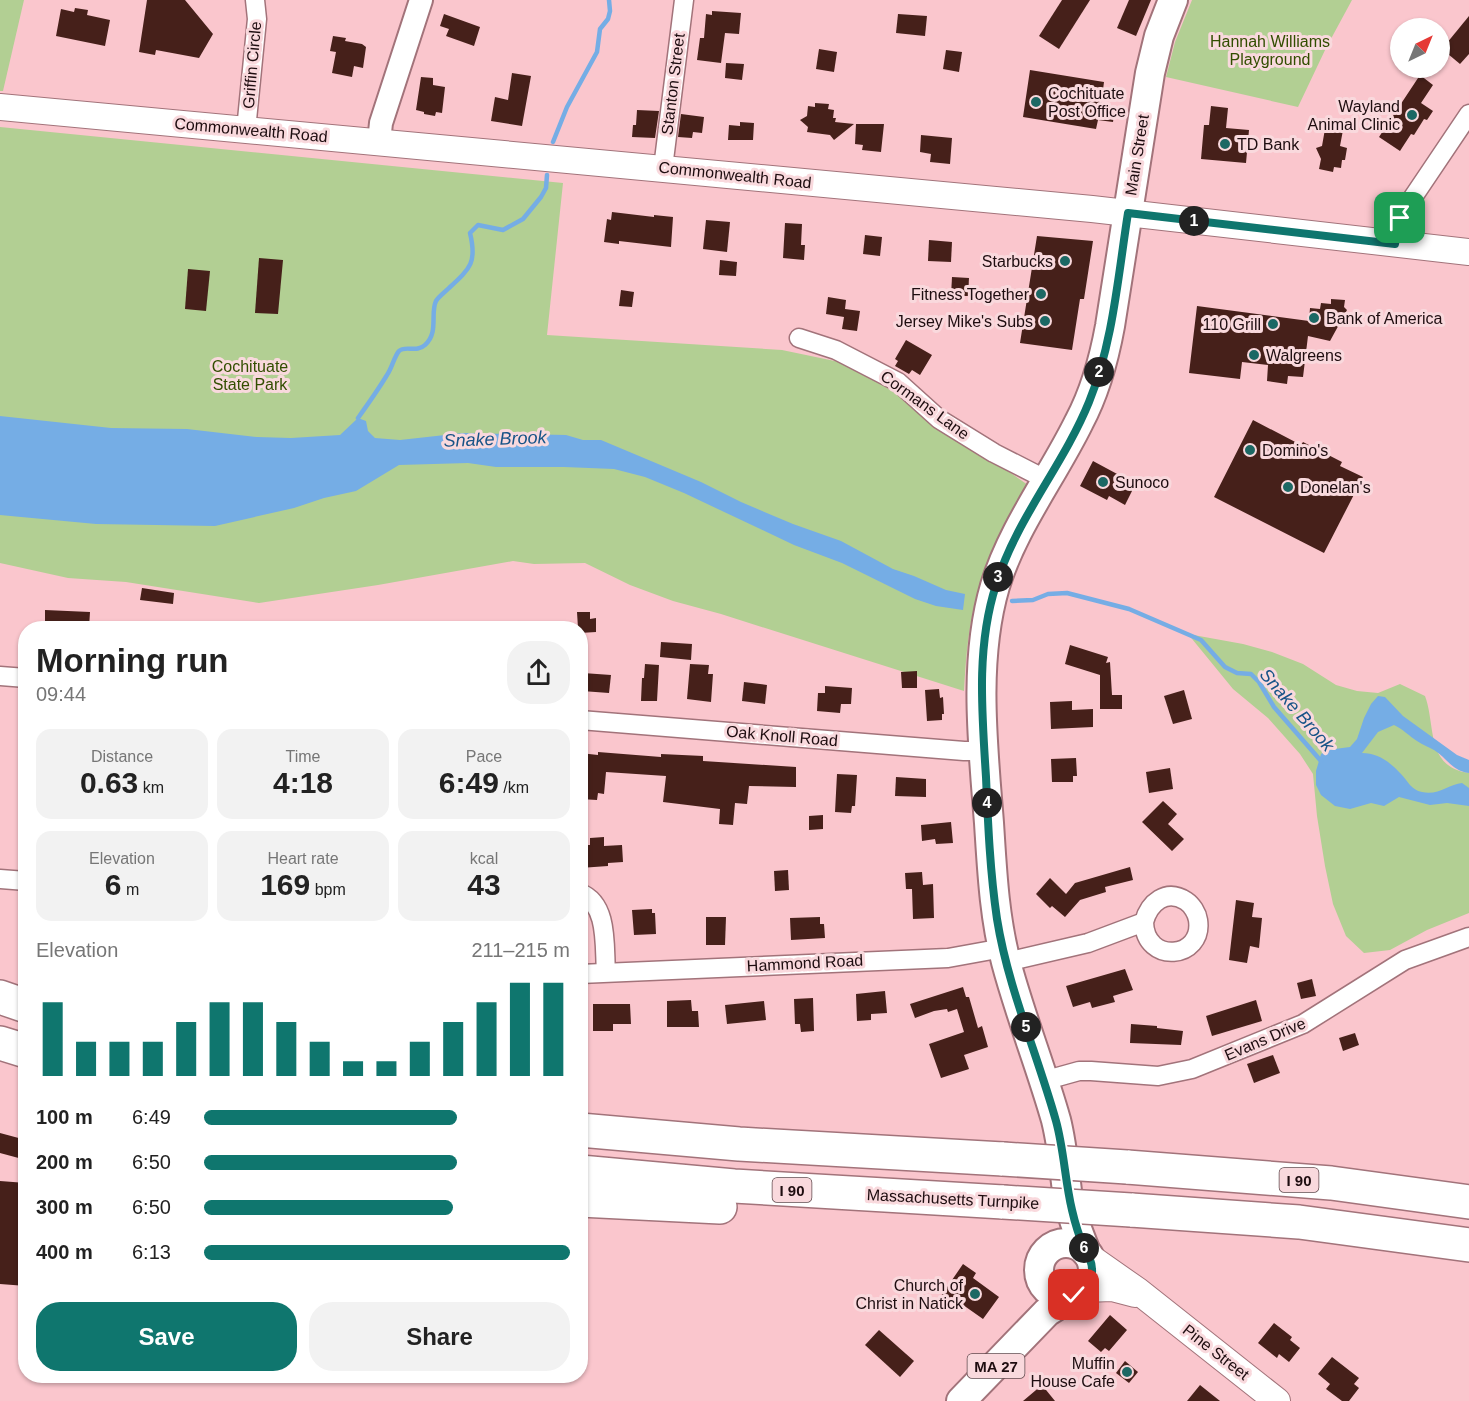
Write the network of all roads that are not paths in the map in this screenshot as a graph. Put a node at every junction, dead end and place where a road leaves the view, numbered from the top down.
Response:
1 (255, 0) edge
2 (421, 0) edge
3 (684, 0) edge
4 (1173, 0) edge
5 (0, 107) edge
6 (1469, 114) edge
7 (246, 130) junction
8 (379, 142) junction
9 (663, 168) junction
10 (1128, 213) junction
11 (1395, 244) junction
12 (1469, 252) edge
13 (799, 338) dead end
14 (1047, 480) junction
15 (0, 676) edge
16 (18, 677) edge
17 (588, 721) edge
18 (984, 751) junction
19 (0, 879) edge
20 (18, 880) edge
21 (588, 899) edge
22 (1144, 922) dead end
23 (1469, 937) edge
24 (1005, 955) junction
25 (606, 972) junction
26 (588, 973) edge
27 (0, 997) edge
28 (18, 1003) edge
29 (0, 1043) edge
30 (18, 1049) edge
31 (1043, 1081) junction
32 (588, 1131) edge
33 (588, 1173) edge
34 (1068, 1192) junction
35 (588, 1200) edge
36 (1003, 1202) junction
37 (1469, 1202) edge
38 (1469, 1245) edge
39 (1087, 1254) junction
40 (1044, 1262) junction
41 (1079, 1292) junction
42 (1154, 1304) junction
43 (1030, 1329) junction
44 (962, 1401) edge
45 (1278, 1401) edge

1 - 7 street, Griffin Circle
2 - 8 street
3 - 9 street, Stanton Street
4 - 10 main road, Main Street / MA 27
5 - 7 main road, Commonwealth Road
6 - 11 street
7 - 8 main road, Commonwealth Road
8 - 9 main road, Commonwealth Road
9 - 10 main road, Commonwealth Road
10 - 11 main road, Commonwealth Road
10 - 14 main road, Main Street / MA 27
11 - 12 main road, Commonwealth Road
13 - 14 street, Cormans Lane
14 - 18 main road, Main Street / MA 27
15 - 16 street
17 - 18 street, Oak Knoll Road
18 - 24 main road, MA 27
19 - 20 street
21 - 25 street
22 - 24 street, Hammond Road
23 - 31 street, Evans Drive
24 - 25 street, Hammond Road
24 - 31 main road, MA 27
25 - 26 street, Hammond Road
27 - 28 highway
29 - 30 highway
31 - 34 main road, MA 27
32 - 37 highway, I 90, bridge
33 - 36 highway, Massachusetts Turnpike / I 90
34 - 39 main road, MA 27
34 - 40 main road, MA 27
35 - 36 highway
36 - 38 highway, Massachusetts Turnpike / I 90, bridge
39 - 40 main road
39 - 41 main road
39 - 42 main road, Pine Street
40 - 41 main road
40 - 43 main road, MA 27
41 - 42 main road, Pine Street
41 - 43 main road, MA 27
42 - 45 main road, Pine Street
43 - 44 main road, MA 27

